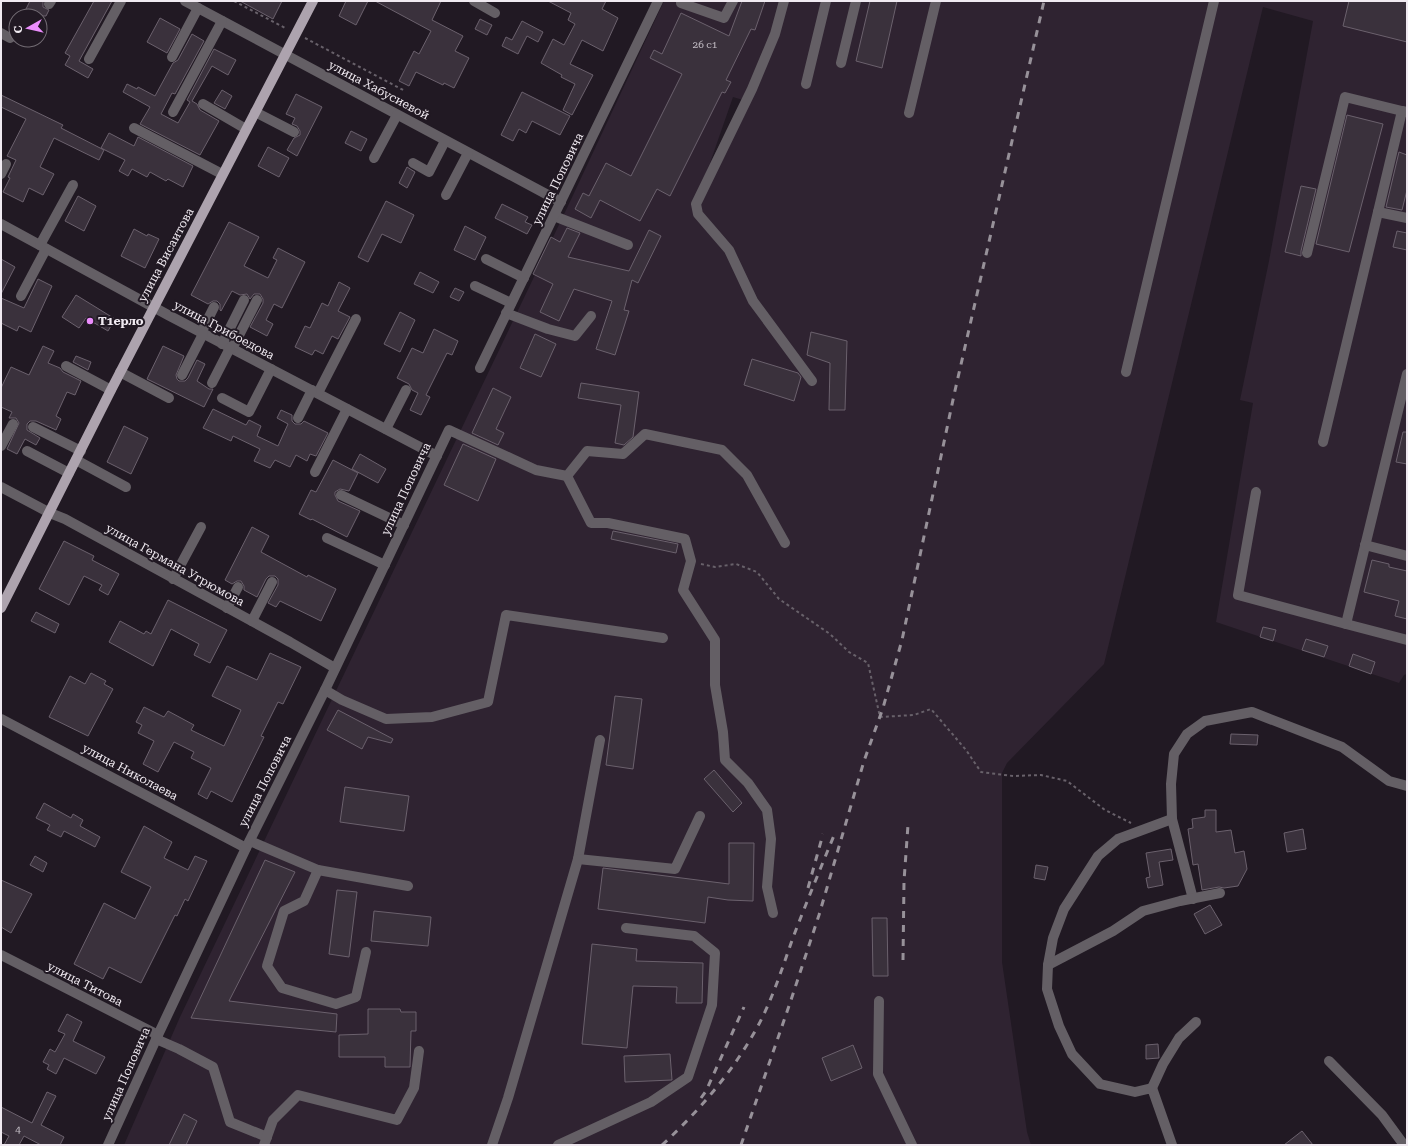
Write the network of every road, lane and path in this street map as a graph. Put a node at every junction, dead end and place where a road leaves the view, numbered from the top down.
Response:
1 (121, 1) edge
2 (186, 1) edge
3 (234, 1) edge
4 (313, 1) edge
5 (474, 1) edge
6 (658, 1) edge
7 (732, 1) edge
8 (784, 1) edge
9 (826, 1) edge
10 (856, 1) edge
11 (936, 1) edge
12 (1214, 1) edge
13 (680, 3) dead end
14 (198, 8) junction
15 (495, 13) dead end
16 (222, 21) junction
17 (296, 33) junction
18 (285, 55) junction
19 (172, 57) dead end
20 (89, 59) dead end
21 (841, 63) dead end
22 (806, 84) dead end
23 (405, 92) dead end
24 (203, 104) dead end
25 (1404, 111) edge
26 (173, 112) dead end
27 (255, 112) junction
28 (909, 113) dead end
29 (397, 115) junction
30 (134, 128) dead end
31 (246, 129) junction
32 (294, 132) dead end
33 (445, 140) junction
34 (468, 153) junction
35 (374, 158) dead end
36 (6, 164) dead end
37 (413, 164) dead end
38 (1, 174) edge
39 (222, 174) junction
40 (73, 185) dead end
41 (446, 195) dead end
42 (561, 202) junction
43 (1378, 212) junction
44 (554, 216) junction
45 (1407, 218) edge
46 (1, 224) edge
47 (628, 245) dead end
48 (43, 247) junction
49 (1306, 253) dead end
50 (486, 260) dead end
51 (524, 278) junction
52 (475, 286) dead end
53 (21, 296) dead end
54 (244, 300) dead end
55 (257, 300) dead end
56 (511, 303) junction
57 (153, 307) junction
58 (214, 307) dead end
59 (506, 313) junction
60 (591, 316) dead end
61 (356, 319) dead end
62 (202, 333) junction
63 (228, 347) junction
64 (66, 366) dead end
65 (480, 368) dead end
66 (271, 369) junction
67 (120, 372) junction
68 (1126, 372) dead end
69 (1407, 374) edge
70 (182, 375) dead end
71 (812, 381) dead end
72 (212, 383) dead end
73 (110, 390) junction
74 (406, 390) dead end
75 (315, 392) junction
76 (169, 398) dead end
77 (222, 398) dead end
78 (347, 409) junction
79 (298, 418) dead end
80 (13, 424) dead end
81 (33, 427) dead end
82 (386, 429) junction
83 (1323, 442) dead end
84 (1, 446) edge
85 (27, 451) dead end
86 (78, 456) junction
87 (437, 456) junction
88 (315, 472) dead end
89 (69, 473) junction
90 (567, 476) junction
91 (1, 487) edge
92 (126, 487) dead end
93 (1256, 492) dead end
94 (341, 495) dead end
95 (50, 513) junction
96 (404, 525) junction
97 (201, 527) dead end
98 (327, 538) dead end
99 (785, 543) dead end
100 (1365, 544) junction
101 (1407, 556) edge
102 (690, 561) junction
103 (385, 565) junction
104 (173, 579) junction
105 (272, 582) dead end
106 (238, 587) dead end
107 (1, 608) edge
108 (227, 608) junction
109 (252, 621) junction
110 (1346, 624) junction
111 (663, 638) dead end
112 (1407, 640) edge
113 (335, 668) junction
114 (325, 690) junction
115 (1, 720) edge
116 (600, 740) dead end
117 (1407, 786) edge
118 (700, 816) dead end
119 (1172, 819) junction
120 (1143, 829) junction
121 (248, 844) junction
122 (578, 859) junction
123 (318, 870) junction
124 (408, 886) dead end
125 (1220, 893) dead end
126 (1193, 898) junction
127 (773, 913) dead end
128 (626, 928) dead end
129 (366, 952) dead end
130 (1, 955) edge
131 (1048, 965) junction
132 (879, 1001) dead end
133 (1196, 1022) dead end
134 (157, 1037) junction
135 (419, 1050) dead end
136 (1329, 1061) dead end
137 (1152, 1088) junction
138 (266, 1141) edge
139 (108, 1145) edge
140 (492, 1145) edge
141 (558, 1145) edge
142 (912, 1145) edge
143 (1172, 1145) edge
144 (1404, 1145) edge

1 - 20 street
2 - 14 street, улица Хабусиевой
3 - 17 path
4 - 17 main road, улица Висаитова
5 - 15 street
6 - 42 street, улица Поповича
7 - 13 street
8 - 71 street
9 - 22 street
10 - 21 street
11 - 28 street
12 - 68 street
14 - 16 street, улица Хабусиевой
14 - 19 street
16 - 18 street, улица Хабусиевой
16 - 26 street
17 - 18 main road, улица Висаитова
17 - 23 path
18 - 27 main road, улица Висаитова
18 - 29 street, улица Хабусиевой
24 - 31 street
25 - 43 street
25 - 49 street
27 - 31 main road, улица Висаитова
27 - 32 street
29 - 33 street, улица Хабусиевой
29 - 35 street
30 - 39 street
31 - 39 main road, улица Висаитова
33 - 34 street, улица Хабусиевой
33 - 37 street
34 - 41 street
34 - 42 street, улица Хабусиевой
36 - 38 street
39 - 57 main road, улица Висаитова
40 - 48 street
42 - 44 street, улица Поповича
43 - 45 street
43 - 83 street
44 - 47 street
44 - 51 street, улица Поповича
46 - 48 street, улица Грибоедова
48 - 53 street
48 - 57 street, улица Грибоедова
50 - 51 street
51 - 56 street, улица Поповича
52 - 56 street
54 - 63 street
55 - 63 street
56 - 59 street, улица Поповича
57 - 62 street, улица Грибоедова
57 - 67 main road, улица Висаитова
58 - 62 street
59 - 60 street
59 - 65 street, улица Поповича
61 - 75 street
62 - 63 street, улица Грибоедова
62 - 70 street
63 - 66 street, улица Грибоедова
63 - 72 street
64 - 73 street
66 - 75 street, улица Грибоедова
66 - 77 street
67 - 73 main road, улица Висаитова
67 - 76 street
69 - 100 street
73 - 86 main road, улица Висаитова
74 - 82 street
75 - 78 street, улица Грибоедова
75 - 79 street
78 - 82 street, улица Грибоедова
78 - 88 street
80 - 84 street
81 - 86 street
82 - 87 street, улица Грибоедова
85 - 89 street
86 - 89 main road, улица Висаитова
86 - 92 street
87 - 90 street, улица Поповича
87 - 96 street, улица Поповича
89 - 95 main road, улица Висаитова
90 - 99 street
90 - 102 street
91 - 95 street, улица Германа Угрюмова
93 - 110 street
94 - 96 street
95 - 104 street, улица Германа Угрюмова
95 - 107 main road, улица Висаитова
96 - 103 street, улица Поповича
97 - 104 street
98 - 103 street
100 - 101 street
100 - 110 street
102 - 120 path
102 - 127 street
103 - 113 street, улица Поповича
104 - 108 street, улица Германа Угрюмова
105 - 109 street
106 - 108 street
108 - 109 street, улица Германа Угрюмова
109 - 113 street, улица Германа Угрюмова
110 - 112 street
111 - 114 street
113 - 114 street, улица Поповича
114 - 121 street, улица Поповича
115 - 121 street, улица Николаева
116 - 122 street
117 - 119 street
118 - 122 street
119 - 120 street
119 - 126 street
120 - 131 street
121 - 123 street, улица Николаева
121 - 134 street, улица Поповича
122 - 140 street
123 - 124 street, улица Николаева
123 - 129 street
125 - 126 street
126 - 131 street
128 - 141 street
130 - 134 street, улица Титова
131 - 137 street
132 - 142 street
133 - 137 street
134 - 138 street, улица Титова
134 - 139 street, улица Поповича
135 - 138 street
136 - 144 street
137 - 143 street

